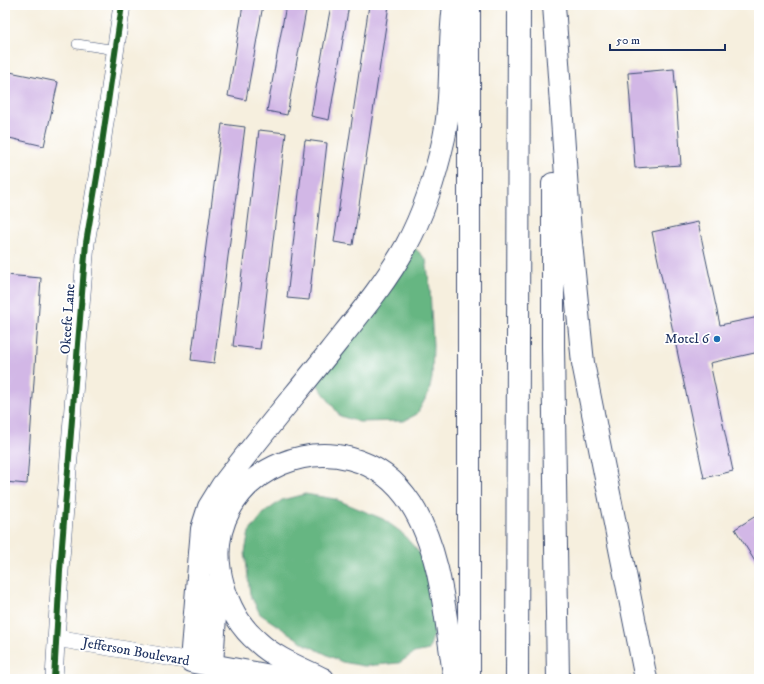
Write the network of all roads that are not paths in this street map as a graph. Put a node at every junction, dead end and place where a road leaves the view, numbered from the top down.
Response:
1 (122, 5) edge
2 (454, 5) edge
3 (469, 5) edge
4 (520, 5) edge
5 (544, 5) edge
6 (554, 5) edge
7 (77, 44) dead end
8 (116, 50) junction
9 (218, 565) junction
10 (56, 638) junction
11 (190, 661) junction
12 (212, 665) junction
13 (461, 674) edge
14 (54, 679) edge
15 (287, 679) edge
16 (323, 679) edge
17 (517, 679) edge
18 (558, 679) edge
19 (646, 679) edge

1 - 8 street, Okeefe Lane
2 - 11 main road
3 - 13 main road
4 - 17 main road
5 - 18 main road
6 - 19 main road
7 - 8 lane
8 - 10 street, Okeefe Lane
9 - 12 main road
9 - 13 main road
9 - 16 main road
10 - 11 street, Jefferson Boulevard
10 - 14 street, Okeefe Lane
11 - 12 main road, Jefferson Boulevard
12 - 15 main road, Jefferson Boulevard

